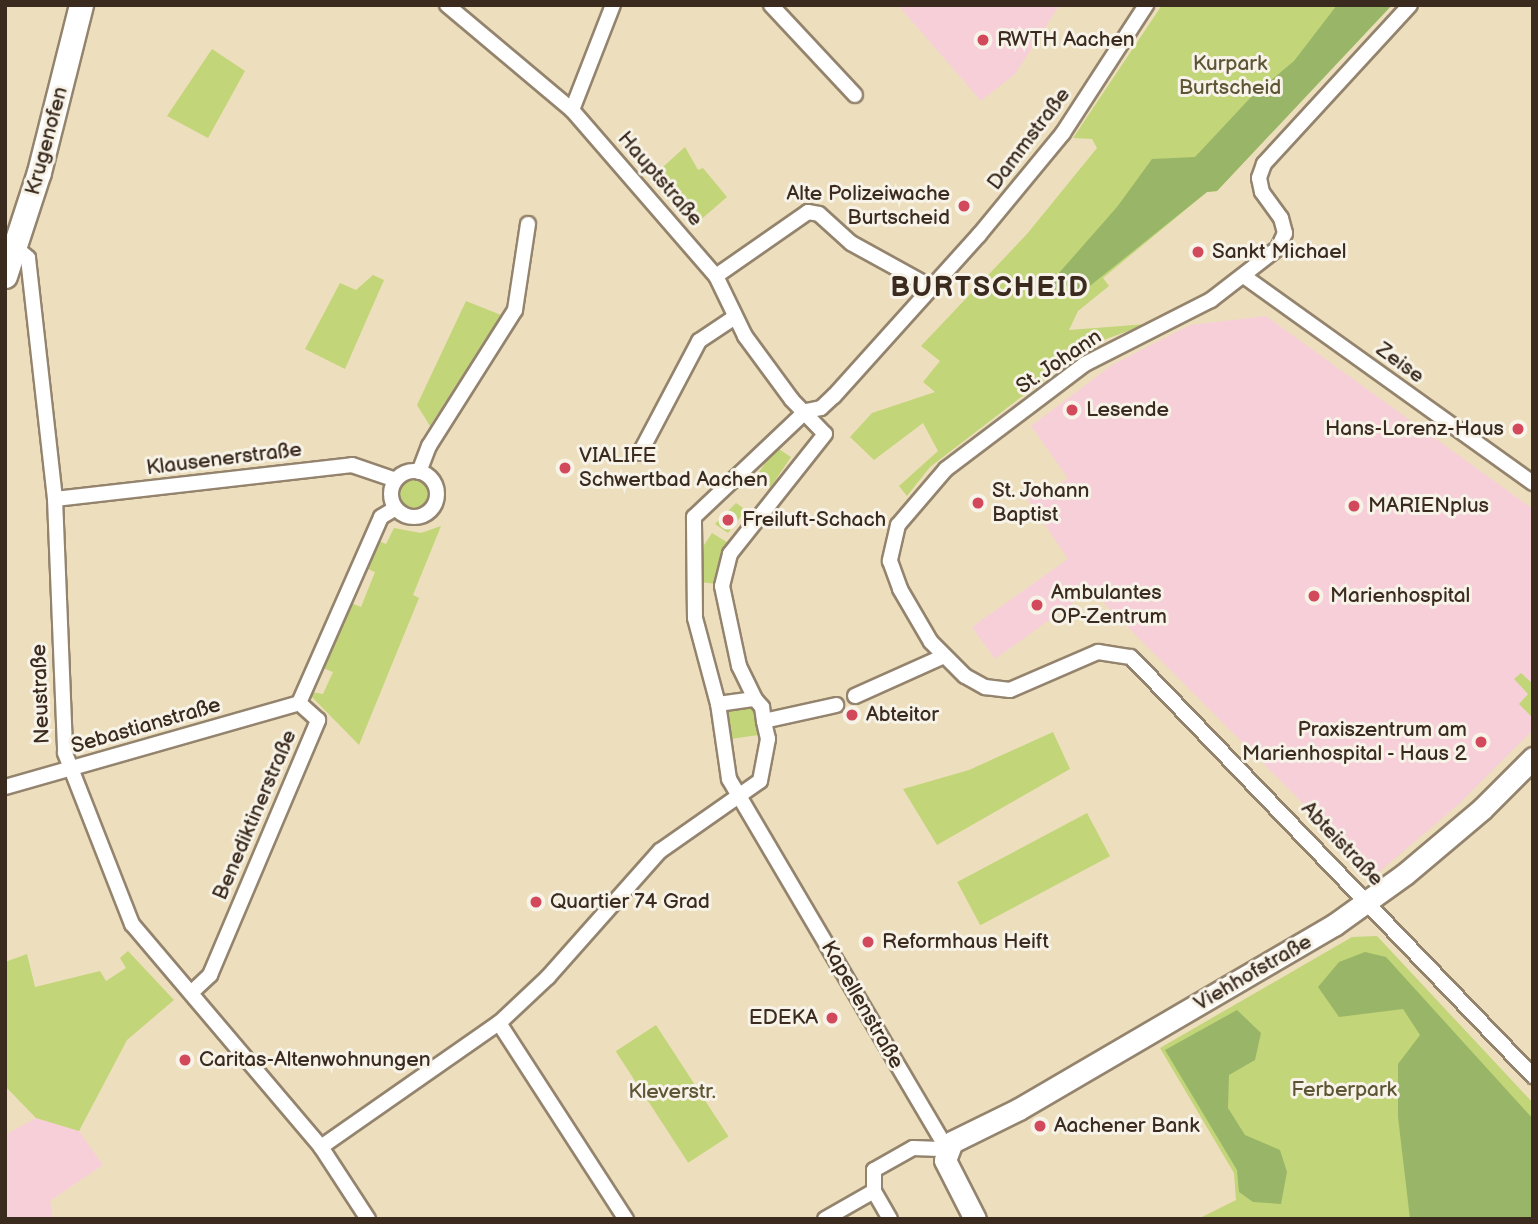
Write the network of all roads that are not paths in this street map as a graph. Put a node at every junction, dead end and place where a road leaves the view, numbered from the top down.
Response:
1 (81, 5) edge
2 (447, 5) edge
3 (614, 5) edge
4 (771, 5) edge
5 (1146, 5) edge
6 (1410, 5) edge
7 (855, 95) dead end
8 (572, 110) junction
9 (528, 224) dead end
10 (15, 247) junction
11 (5, 275) edge
12 (716, 276) junction
13 (1245, 276) junction
14 (931, 287) junction
15 (735, 317) junction
16 (806, 411) junction
17 (640, 453) dead end
18 (419, 472) junction
19 (396, 480) junction
20 (1533, 483) edge
21 (55, 499) junction
22 (396, 508) junction
23 (942, 657) junction
24 (855, 696) dead end
25 (755, 699) junction
26 (299, 703) junction
27 (718, 704) junction
28 (836, 705) dead end
29 (765, 721) junction
30 (1533, 758) edge
31 (71, 770) junction
32 (5, 787) edge
33 (739, 794) junction
34 (1368, 902) junction
35 (192, 992) junction
36 (499, 1023) junction
37 (1533, 1076) edge
38 (321, 1147) junction
39 (947, 1149) junction
40 (874, 1191) junction
41 (368, 1219) edge
42 (626, 1219) edge
43 (825, 1219) edge
44 (890, 1219) edge
45 (975, 1219) edge

1 - 10 main road, Krugenofen
2 - 8 street, Hauptstraße
3 - 8 street
4 - 7 street
5 - 14 street, Dammstraße
6 - 13 street, St. Johann
8 - 12 street, Hauptstraße
9 - 18 street
10 - 11 main road, Krugenofen
10 - 21 street, Neustraße
12 - 14 street
12 - 15 street, Hauptstraße
13 - 20 street, Zeise
13 - 23 street, St. Johann
14 - 16 street, Dammstraße
15 - 16 street, Hauptstraße
15 - 17 street
16 - 25 street, Hauptstraße
16 - 27 street, Kapellenstraße
18 - 19 street
18 - 22 street
19 - 21 street, Klausenerstraße
19 - 22 street
21 - 31 street, Neustraße
22 - 26 street, Benediktinerstraße
23 - 24 street
23 - 34 street, Abteistraße
25 - 27 street
25 - 29 street
26 - 31 street, Sebastianstraße
26 - 35 street, Benediktinerstraße
27 - 33 street, Kapellenstraße
28 - 29 street
29 - 33 street
30 - 34 main road, Viehhofstraße
31 - 32 street, Sebastianstraße
31 - 35 street, Neustraße
33 - 36 street
33 - 39 street, Kapellenstraße
34 - 37 street, Abteistraße
34 - 39 main road, Viehhofstraße
35 - 38 street, Neustraße
36 - 38 street
36 - 42 street
38 - 41 street, Neustraße
39 - 40 street
39 - 45 main road, Kapellenstraße
40 - 43 street
40 - 44 street

